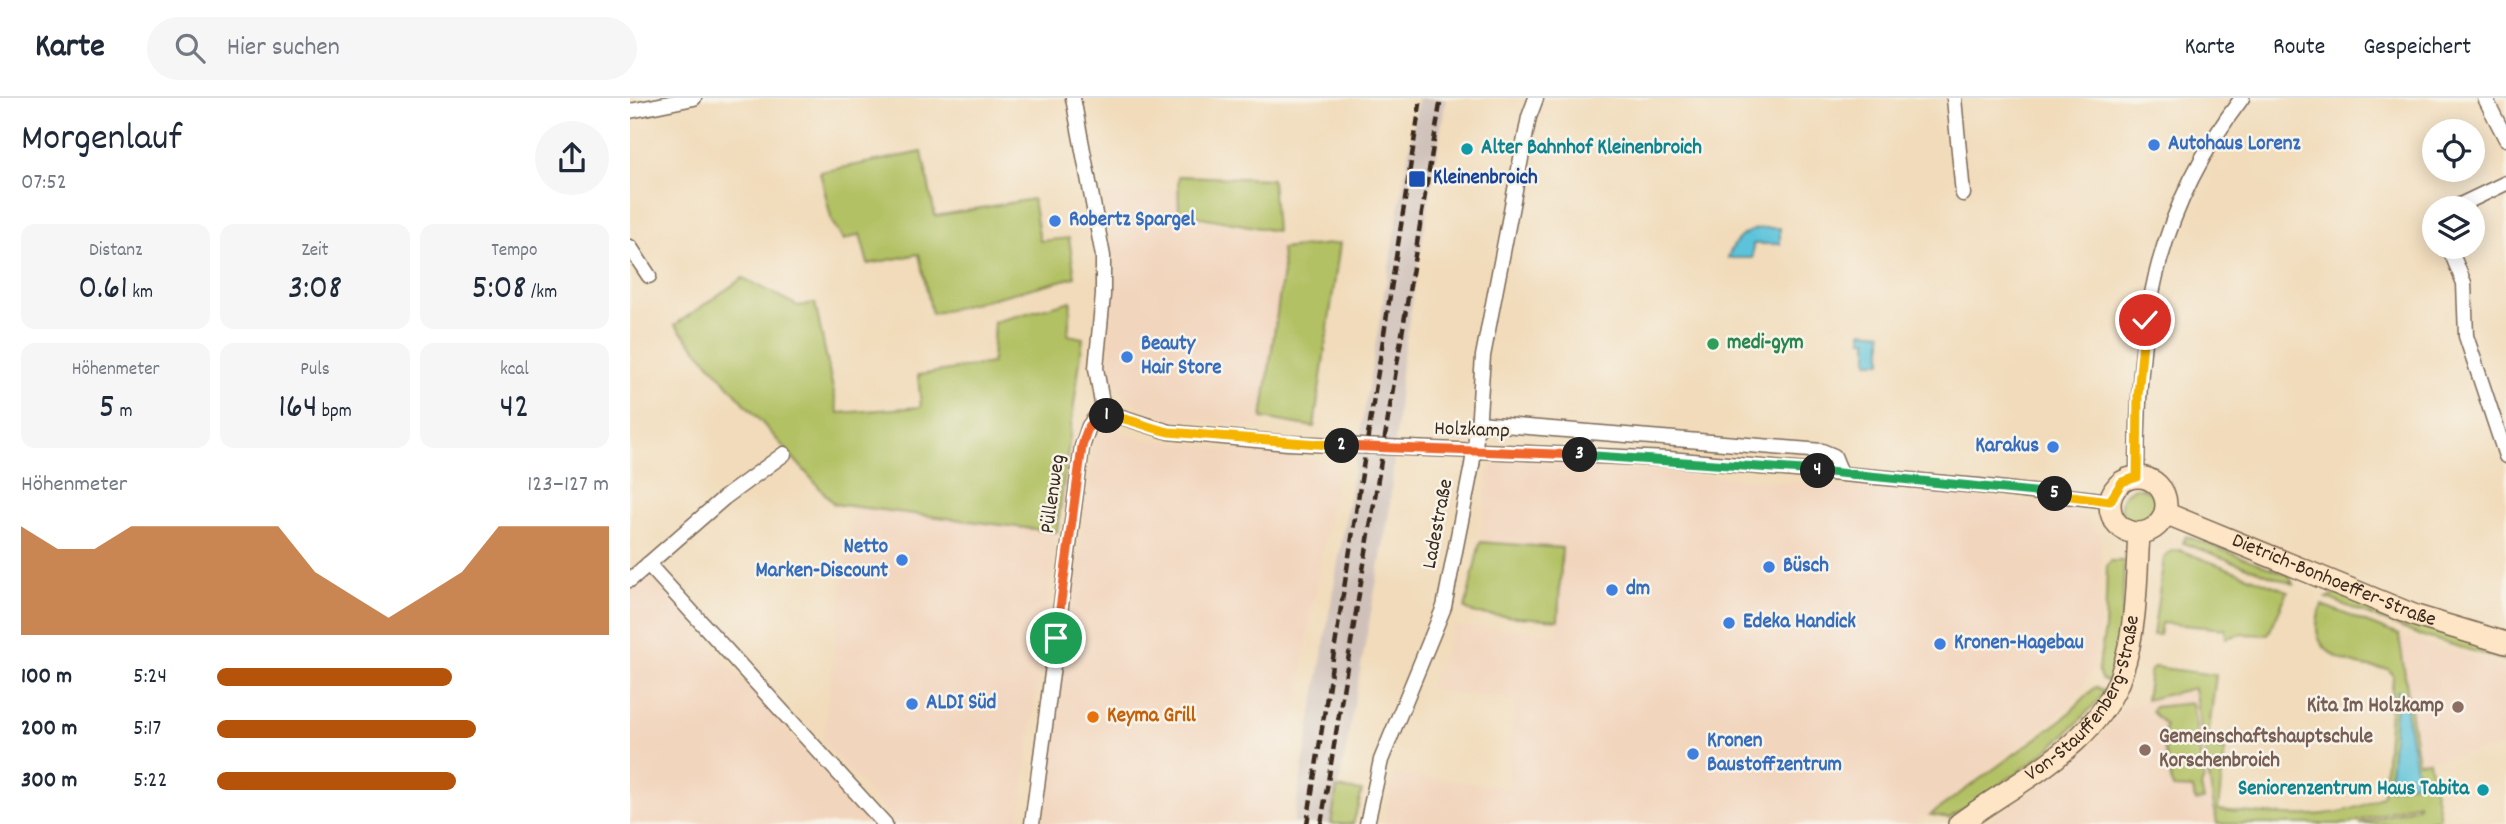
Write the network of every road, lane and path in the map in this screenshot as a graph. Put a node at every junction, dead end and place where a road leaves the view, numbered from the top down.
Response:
1 (694, 98) edge
2 (1073, 98) edge
3 (1536, 98) edge
4 (1954, 98) edge
5 (2242, 98) edge
6 (2485, 98) edge
7 (630, 111) edge
8 (2506, 139) edge
9 (2506, 183) edge
10 (1963, 194) dead end
11 (2479, 196) edge
12 (630, 247) edge
13 (2454, 259) edge
14 (649, 276) dead end
15 (1104, 415) junction
16 (1479, 424) junction
17 (784, 454) dead end
18 (2506, 456) edge
19 (1841, 473) junction
20 (2137, 477) junction
21 (2110, 501) junction
22 (2165, 513) junction
23 (2139, 533) junction
24 (648, 564) junction
25 (630, 580) edge
26 (2506, 643) edge
27 (885, 824) edge
28 (1032, 824) edge
29 (1367, 824) edge
30 (1959, 824) edge

1 - 7 street
2 - 15 street
3 - 16 street, Ladestraße
4 - 10 street
5 - 20 street
6 - 8 street
9 - 11 street
12 - 14 street
13 - 18 street
15 - 19 street, Holzkamp
15 - 28 street, Püllenweg
16 - 19 street, Holzkamp
16 - 29 street, Ladestraße, bridge
17 - 24 street
19 - 21 street, Holzkamp
20 - 21 street
20 - 22 street
21 - 23 street
22 - 23 street
22 - 26 street, Dietrich-Bonhoeffer-Straße
23 - 30 street, Von-Stauffenberg-Straße
24 - 25 street
24 - 27 street

